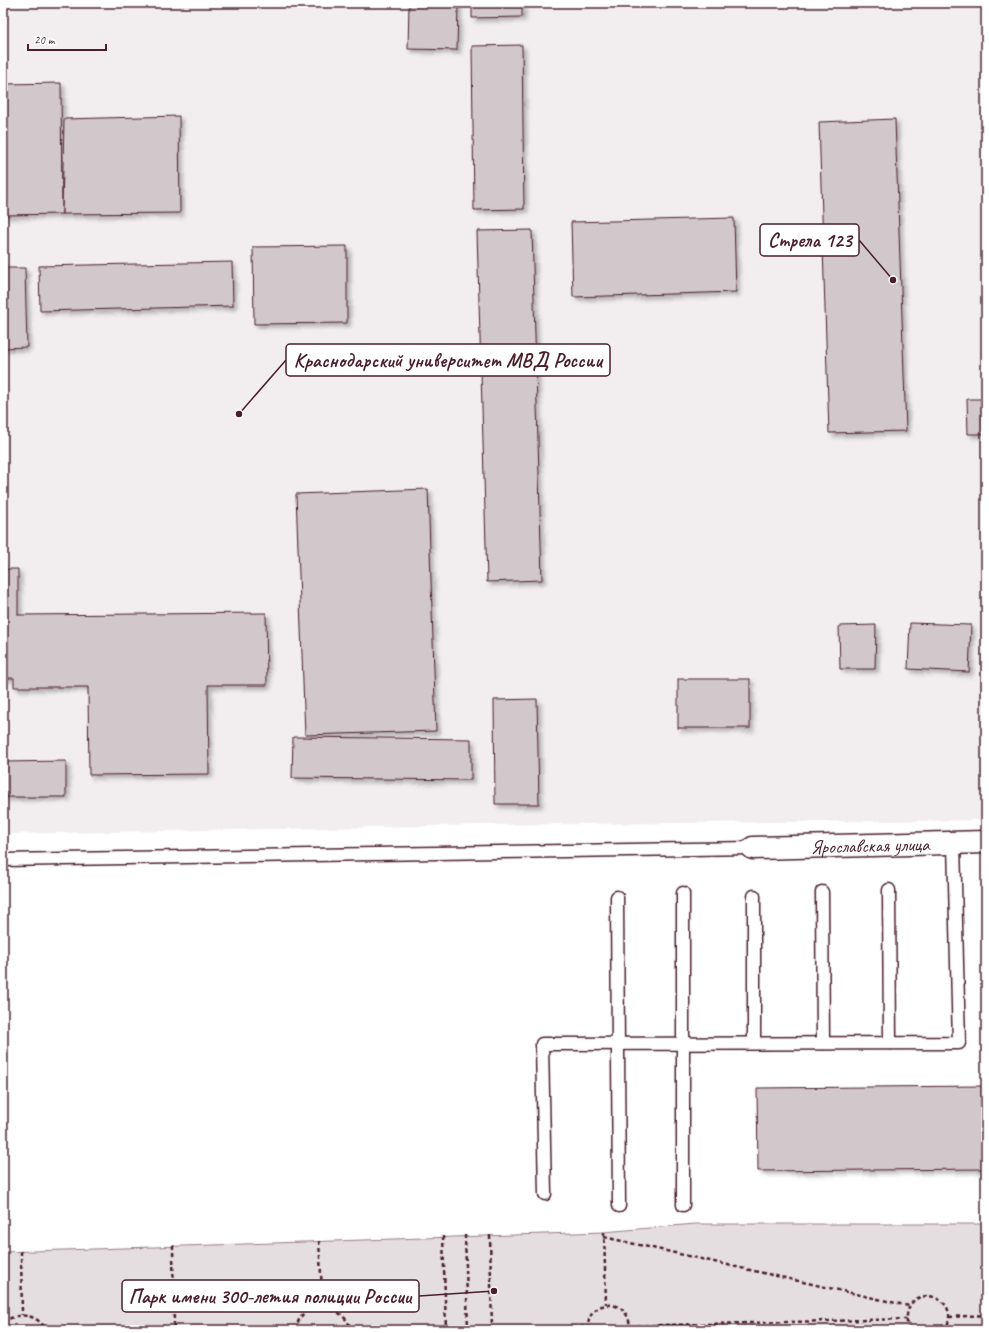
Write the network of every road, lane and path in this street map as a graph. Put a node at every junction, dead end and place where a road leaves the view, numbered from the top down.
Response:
1 (986, 842) edge
2 (954, 843) junction
3 (754, 848) joint
4 (3, 860) edge
5 (889, 890) dead end
6 (822, 892) dead end
7 (683, 893) dead end
8 (754, 896) dead end
9 (617, 897) dead end
10 (618, 1043) junction
11 (682, 1043) junction
12 (754, 1043) junction
13 (823, 1043) junction
14 (890, 1043) junction
15 (545, 1194) dead end
16 (683, 1205) dead end
17 (620, 1206) dead end
18 (604, 1232) dead end
19 (490, 1235) dead end
20 (443, 1236) dead end
21 (465, 1236) dead end
22 (604, 1237) junction
23 (319, 1240) dead end
24 (173, 1245) dead end
25 (21, 1251) dead end
26 (606, 1304) junction
27 (909, 1306) junction
28 (323, 1307) junction
29 (22, 1315) junction
30 (986, 1315) edge
31 (949, 1317) junction
32 (906, 1319) junction
33 (3, 1322) edge
34 (630, 1328) edge
35 (587, 1329) edge
36 (46, 1330) edge
37 (174, 1330) edge
38 (296, 1330) edge
39 (351, 1330) edge
40 (446, 1330) edge
41 (468, 1330) edge
42 (492, 1330) edge
43 (504, 1330) edge
44 (910, 1330) edge
45 (945, 1330) edge

1 - 2 street, Ярославская улица
2 - 3 street, Ярославская улица
2 - 14 lane
3 - 4 lane
5 - 14 lane
6 - 13 lane
7 - 11 lane
8 - 12 lane
9 - 10 lane
10 - 11 lane
10 - 15 lane
10 - 17 lane
11 - 12 lane
11 - 16 lane
12 - 13 lane
13 - 14 lane
18 - 22 path
19 - 42 path
20 - 40 path
21 - 41 path
22 - 26 path
22 - 27 path
23 - 28 path
24 - 37 path
25 - 29 path
26 - 34 path
26 - 35 path
27 - 31 path
27 - 32 path
28 - 38 path
28 - 39 path
29 - 33 path
29 - 36 path
30 - 31 path
31 - 45 path
32 - 34 path
32 - 44 path
35 - 43 path

